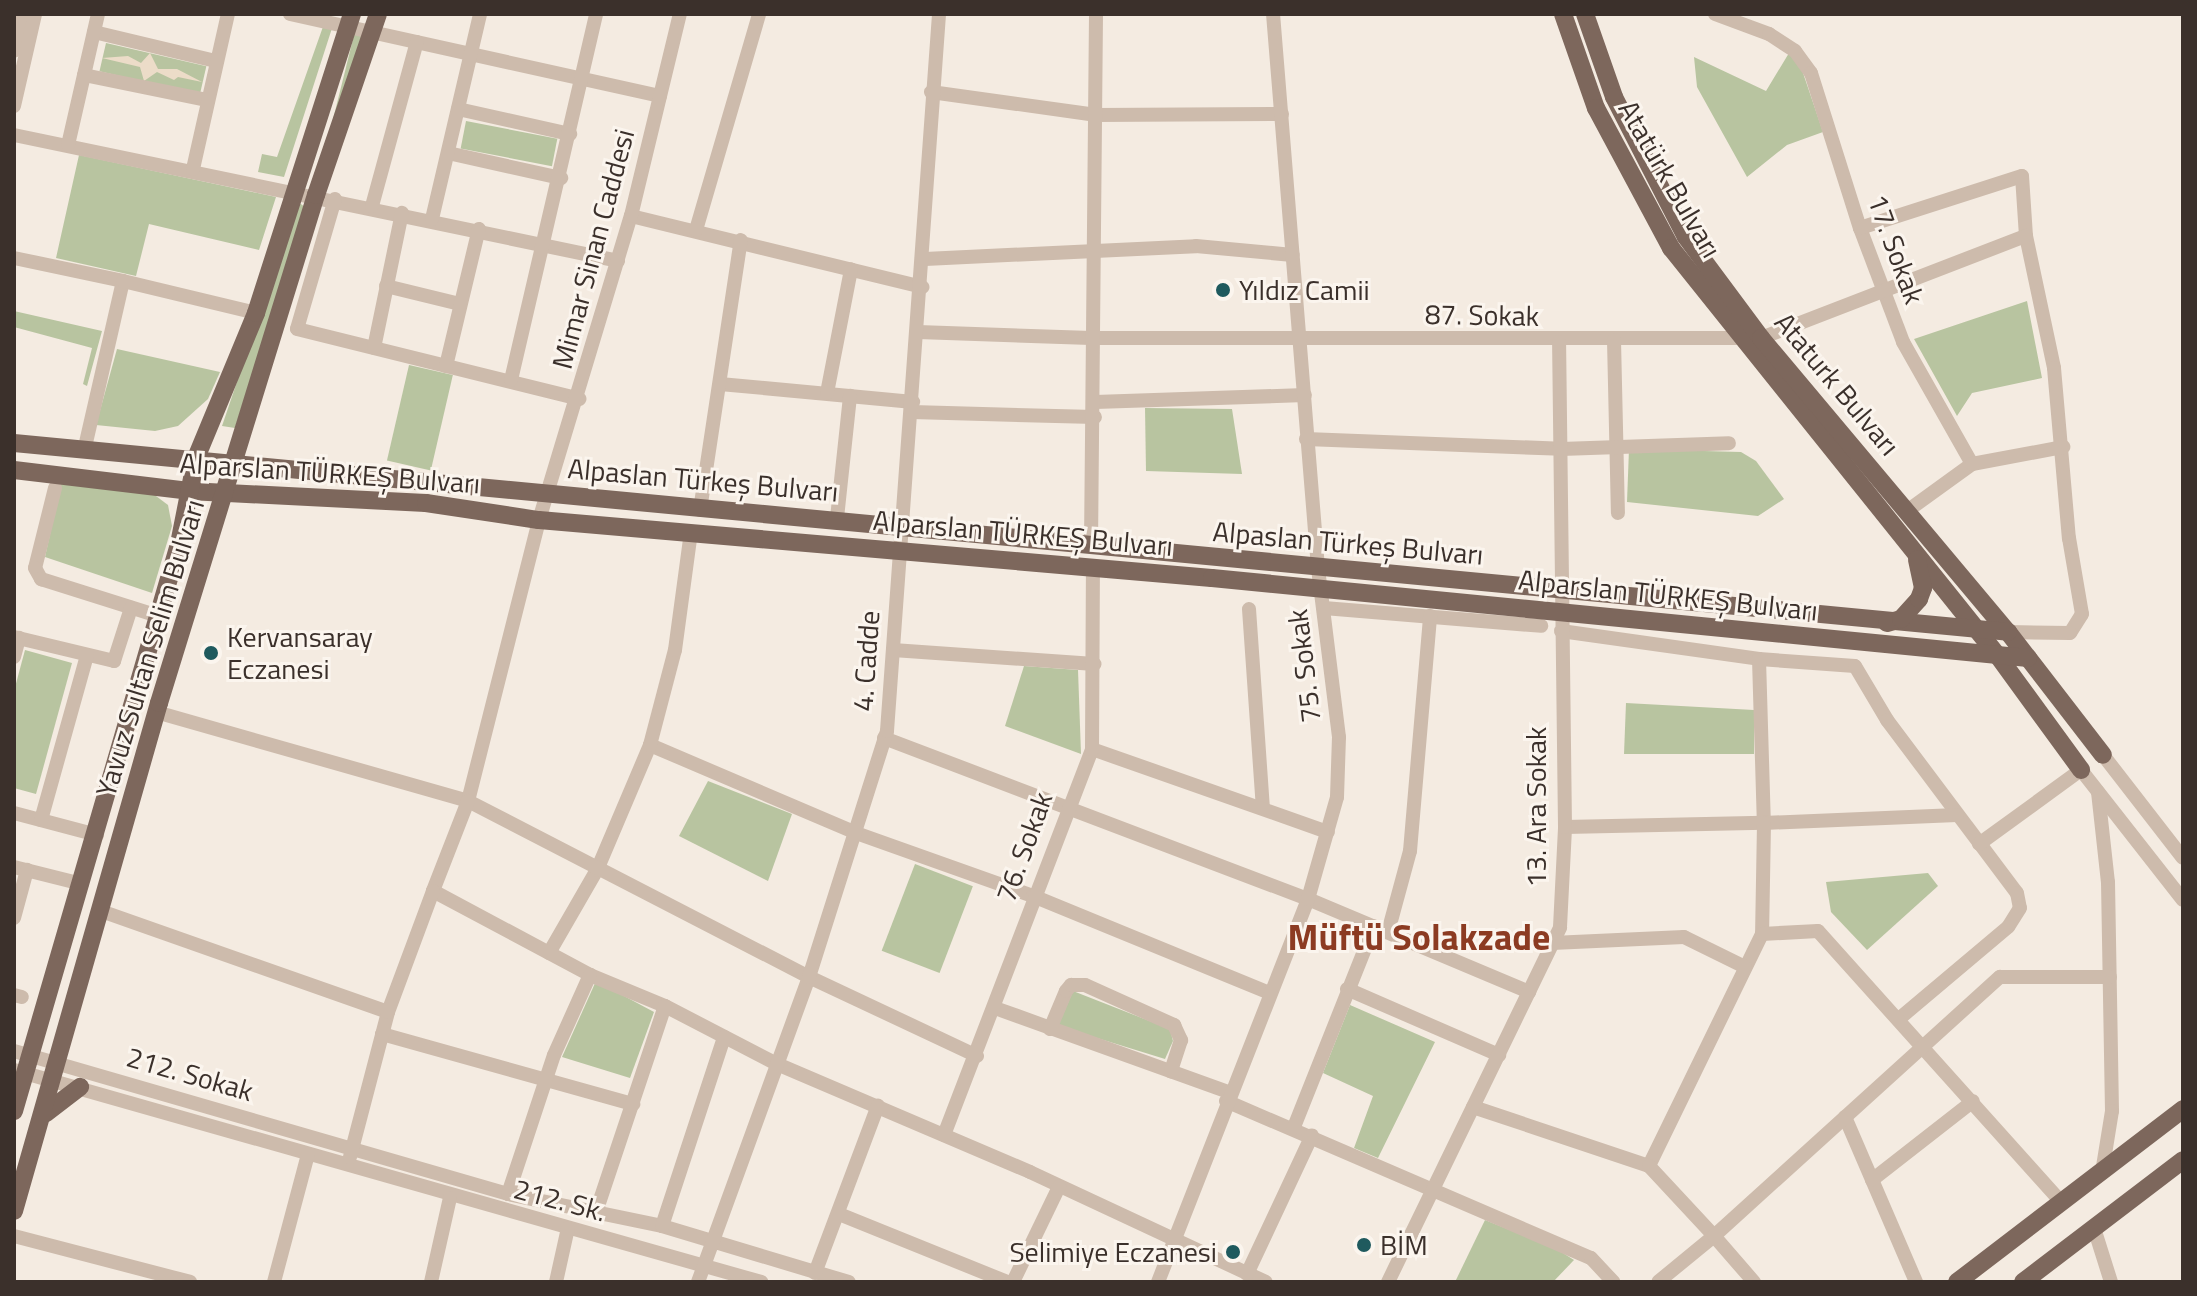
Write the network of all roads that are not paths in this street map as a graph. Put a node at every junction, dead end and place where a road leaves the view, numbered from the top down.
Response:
1 (22, 14) edge
2 (35, 14) edge
3 (98, 14) edge
4 (228, 14) edge
5 (292, 14) edge
6 (378, 14) edge
7 (480, 14) edge
8 (595, 14) edge
9 (680, 14) edge
10 (759, 14) edge
11 (939, 14) edge
12 (1096, 14) edge
13 (1273, 14) edge
14 (1563, 14) edge
15 (1585, 14) edge
16 (1715, 14) edge
17 (349, 21) edge
18 (94, 32) junction
19 (372, 34) junction
20 (417, 42) junction
21 (14, 51) edge
22 (470, 54) junction
23 (216, 61) junction
24 (84, 75) junction
25 (583, 80) junction
26 (931, 92) junction
27 (660, 96) junction
28 (207, 100) junction
29 (14, 106) edge
30 (458, 109) junction
31 (1282, 114) junction
32 (1096, 115) junction
33 (570, 134) junction
34 (14, 135) edge
35 (68, 145) junction
36 (448, 153) junction
37 (193, 169) junction
38 (561, 178) junction
39 (294, 190) junction
40 (316, 195) junction
41 (335, 199) junction
42 (372, 206) junction
43 (402, 213) junction
44 (631, 216) junction
45 (432, 219) junction
46 (1860, 228) junction
47 (479, 229) junction
48 (696, 230) junction
49 (2026, 236) junction
50 (741, 240) junction
51 (545, 244) junction
52 (1094, 253) junction
53 (1293, 255) junction
54 (14, 258) edge
55 (925, 259) junction
56 (618, 261) junction
57 (851, 269) junction
58 (123, 281) junction
59 (386, 286) junction
60 (922, 287) junction
61 (1882, 290) junction
62 (460, 304) junction
63 (256, 313) junction
64 (918, 332) junction
65 (1742, 336) junction
66 (1091, 338) junction
67 (1761, 338) junction
68 (1300, 339) junction
69 (1614, 340) junction
70 (1559, 342) junction
71 (374, 348) junction
72 (446, 366) junction
73 (511, 380) junction
74 (720, 384) junction
75 (827, 393) junction
76 (1305, 395) junction
77 (850, 396) junction
78 (579, 399) junction
79 (913, 407) junction
80 (1095, 410) junction
81 (1306, 439) junction
82 (14, 443) edge
83 (1729, 443) dead end
84 (1616, 447) junction
85 (2063, 447) junction
86 (1561, 449) junction
87 (84, 451) junction
88 (196, 458) junction
89 (234, 462) junction
90 (1972, 464) junction
91 (14, 470) edge
92 (55, 488) dead end
93 (228, 489) junction
94 (189, 491) junction
95 (549, 495) junction
96 (700, 510) junction
97 (1907, 511) junction
98 (1618, 513) dead end
99 (837, 518) junction
100 (539, 520) junction
101 (901, 527) junction
102 (691, 532) junction
103 (1091, 545) junction
104 (899, 550) junction
105 (1915, 553) junction
106 (1093, 567) junction
107 (1318, 568) junction
108 (1562, 590) junction
109 (1323, 599) junction
110 (131, 608) junction
111 (1249, 609) dead end
112 (1561, 611) junction
113 (158, 616) junction
114 (1430, 616) junction
115 (1885, 624) junction
116 (1541, 626) dead end
117 (1561, 631) junction
118 (2008, 632) junction
119 (1978, 633) junction
120 (17, 638) edge
121 (893, 650) junction
122 (87, 655) junction
123 (1998, 656) junction
124 (14, 657) edge
125 (2028, 658) junction
126 (1759, 659) junction
127 (1095, 664) junction
128 (156, 712) junction
129 (884, 738) junction
130 (650, 745) junction
131 (1092, 749) junction
132 (2103, 755) joint
133 (2081, 770) junction
134 (2098, 792) junction
135 (468, 801) junction
136 (1066, 808) junction
137 (1263, 809) junction
138 (14, 813) edge
139 (1957, 815) junction
140 (41, 820) junction
141 (1764, 823) junction
142 (1565, 827) junction
143 (1328, 832) junction
144 (856, 833) junction
145 (97, 835) junction
146 (1979, 844) junction
147 (2183, 858) edge
148 (20, 869) edge
149 (597, 870) junction
150 (82, 884) junction
151 (433, 891) junction
152 (1033, 896) junction
153 (1308, 899) junction
154 (2183, 900) edge
155 (101, 911) junction
156 (14, 918) edge
157 (1381, 929) junction
158 (1762, 934) junction
159 (1552, 943) junction
160 (549, 953) junction
161 (1745, 967) junction
162 (590, 975) junction
163 (809, 977) junction
164 (2110, 977) junction
165 (1347, 989) junction
166 (1529, 992) junction
167 (1270, 993) junction
168 (665, 1006) junction
169 (995, 1008) junction
170 (388, 1012) junction
171 (1900, 1018) junction
172 (1050, 1029) junction
173 (382, 1034) junction
174 (724, 1037) junction
175 (1925, 1046) junction
176 (1499, 1055) junction
177 (977, 1056) junction
178 (21, 1063) edge
179 (777, 1064) junction
180 (57, 1071) junction
181 (1171, 1071) junction
182 (546, 1080) junction
183 (80, 1087) junction
184 (1227, 1096) junction
185 (1973, 1101) junction
186 (633, 1104) junction
187 (878, 1105) junction
188 (1473, 1107) junction
189 (2183, 1109) edge
190 (14, 1111) edge
191 (44, 1115) junction
192 (1845, 1117) junction
193 (1294, 1127) junction
194 (944, 1135) junction
195 (1312, 1135) junction
196 (352, 1148) junction
197 (308, 1154) junction
198 (2183, 1160) edge
199 (348, 1165) junction
200 (1649, 1166) junction
201 (2102, 1173) junction
202 (1872, 1180) junction
203 (1059, 1187) junction
204 (1434, 1188) junction
205 (508, 1194) junction
206 (450, 1198) junction
207 (2062, 1203) junction
208 (597, 1209) junction
209 (14, 1211) edge
210 (839, 1214) junction
211 (662, 1226) junction
212 (568, 1228) junction
213 (2094, 1228) junction
214 (14, 1236) edge
215 (1714, 1236) junction
216 (714, 1241) junction
217 (1176, 1243) junction
218 (704, 1266) junction
219 (815, 1273) junction
220 (1247, 1274) junction
221 (752, 1281) edge
222 (190, 1282) edge
223 (274, 1282) edge
224 (431, 1282) edge
225 (556, 1282) edge
226 (698, 1282) edge
227 (849, 1282) edge
228 (1010, 1282) edge
229 (1158, 1282) edge
230 (1266, 1282) edge
231 (1388, 1282) edge
232 (1613, 1282) edge
233 (1658, 1282) edge
234 (1754, 1282) edge
235 (1916, 1282) edge
236 (1957, 1282) edge
237 (2023, 1282) edge
238 (2111, 1282) edge

1 - 21 street
2 - 29 street
3 - 18 street
4 - 23 street
5 - 17 street
6 - 19 main road, Yavuz Sultan Selim Bulvarı
7 - 22 street
8 - 25 street
9 - 27 street, Mimar Sinan Caddesi
10 - 48 street
11 - 26 street, 4. Cadde
12 - 32 street
13 - 31 street, 75. Sokak
14 - 65 main road, Atatürk Bulvarı
15 - 67 main road, Ataturk Bulvarı
16 - 46 street, 17. Sokak
17 - 19 street
17 - 39 main road, Yavuz Sultan Selim Bulvarı
18 - 23 street
18 - 24 street
19 - 20 street
19 - 40 main road, Yavuz Sultan Selim Bulvarı
20 - 22 street
20 - 42 street
22 - 25 street
22 - 30 street
23 - 28 street
24 - 28 street
24 - 35 street
25 - 27 street
25 - 33 street
26 - 32 street
26 - 55 street, 4. Cadde
27 - 44 street, Mimar Sinan Caddesi
28 - 37 street
30 - 33 street
30 - 36 street
31 - 32 street
31 - 53 street, 75. Sokak
32 - 52 street
33 - 38 street
34 - 35 street
35 - 37 street
36 - 38 street
36 - 45 street
37 - 39 street
38 - 51 street
39 - 40 street
39 - 63 main road, Yavuz Sultan Selim Bulvarı
40 - 41 street
40 - 89 main road, Yavuz Sultan Selim Bulvarı
41 - 42 street
41 - 71 street
42 - 43 street
43 - 45 street
43 - 59 street
44 - 48 street
44 - 56 street, Mimar Sinan Caddesi
45 - 47 street
46 - 49 street
46 - 61 street, 17. Sokak
47 - 51 street
47 - 62 street
48 - 50 street
49 - 61 street, 87. Sokak
49 - 85 street
50 - 57 street
50 - 74 street
51 - 56 street
51 - 73 street
52 - 53 street
52 - 55 street
52 - 66 street
53 - 68 street, 75. Sokak
54 - 58 street
55 - 60 street, 4. Cadde
56 - 78 street, Mimar Sinan Caddesi
57 - 60 street
57 - 75 street
58 - 63 street
58 - 87 street
59 - 62 street
59 - 71 street
60 - 64 street, 4. Cadde
61 - 67 street, 87. Sokak
61 - 90 street, 17. Sokak
62 - 72 street
63 - 88 main road, Yavuz Sultan Selim Bulvarı
64 - 66 street, 87. Sokak
64 - 79 street, 4. Cadde
65 - 67 street, 87. Sokak
65 - 69 street, 87. Sokak
65 - 105 main road, Atatürk Bulvarı
66 - 68 street, 87. Sokak
66 - 80 street
67 - 97 main road, Ataturk Bulvarı
68 - 70 street, 87. Sokak
68 - 76 street, 75. Sokak
69 - 70 street, 87. Sokak
69 - 84 street
70 - 86 street, 13. Ara Sokak
71 - 72 street
72 - 73 street
73 - 78 street
74 - 75 street
74 - 96 street
75 - 77 street
76 - 80 street
76 - 81 street, 75. Sokak
77 - 79 street
77 - 99 street
78 - 95 street, Mimar Sinan Caddesi
79 - 80 street
79 - 101 street, 4. Cadde
80 - 103 street
81 - 86 street
81 - 107 street, 75. Sokak
82 - 87 main road, Alpaslan Türkeş Bulvarı
83 - 84 street
84 - 86 street
84 - 98 street
85 - 90 street
85 - 118 street
86 - 108 street, 13. Ara Sokak
87 - 88 main road, Alpaslan Türkeş Bulvarı
88 - 89 main road, Alpaslan Türkeş Bulvarı
88 - 94 main road, Yavuz Sultan Selim Bulvarı
89 - 93 main road, Yavuz Sultan Selim Bulvarı
89 - 95 main road, Alpaslan Türkeş Bulvarı
90 - 97 street
91 - 94 main road, Alparslan TÜRKEŞ Bulvarı
92 - 110 street
93 - 94 main road, Alparslan TÜRKEŞ Bulvarı
93 - 100 main road, Alparslan TÜRKEŞ Bulvarı
93 - 128 main road, Yavuz Sultan Selim Bulvarı
94 - 113 main road, Yavuz Sultan Selim Bulvarı
95 - 96 main road, Alpaslan Türkeş Bulvarı
95 - 100 street, Mimar Sinan Caddesi
96 - 99 main road, Alpaslan Türkeş Bulvarı
97 - 118 main road, Ataturk Bulvarı
99 - 101 main road, Alpaslan Türkeş Bulvarı
100 - 102 main road, Alparslan TÜRKEŞ Bulvarı
100 - 135 street, Mimar Sinan Caddesi
101 - 103 main road, Alpaslan Türkeş Bulvarı
101 - 104 street, 4. Cadde
102 - 104 main road, Alparslan TÜRKEŞ Bulvarı
102 - 130 street
103 - 107 main road, Alpaslan Türkeş Bulvarı
104 - 106 main road, Alparslan TÜRKEŞ Bulvarı
104 - 121 street, 4. Cadde
105 - 115 main road
105 - 119 main road, Atatürk Bulvarı
106 - 109 main road, Alparslan TÜRKEŞ Bulvarı
106 - 127 street, 76. Sokak
107 - 108 main road, Alpaslan Türkeş Bulvarı
107 - 109 street, 75. Sokak
108 - 112 street, 13. Ara Sokak
108 - 115 main road, Alpaslan Türkeş Bulvarı
109 - 112 main road, Alparslan TÜRKEŞ Bulvarı
109 - 114 street
109 - 143 street, 75. Sokak
110 - 113 street
110 - 122 street
111 - 137 street
112 - 117 street, 13. Ara Sokak
112 - 123 main road, Alparslan TÜRKEŞ Bulvarı
113 - 145 main road, Yavuz Sultan Selim Bulvarı
114 - 116 street
114 - 157 street
115 - 119 main road, Alpaslan Türkeş Bulvarı
117 - 126 street
117 - 142 street, 13. Ara Sokak
118 - 119 main road, Alpaslan Türkeş Bulvarı
118 - 125 main road, Ataturk Bulvarı
119 - 123 main road, Atatürk Bulvarı
120 - 122 street
120 - 124 street
121 - 127 street
121 - 129 street, 4. Cadde
122 - 140 street
123 - 125 main road, Alparslan TÜRKEŞ Bulvarı
123 - 133 main road, Atatürk Bulvarı
125 - 132 main road, Ataturk Bulvarı
126 - 139 street
126 - 141 street
127 - 131 street, 76. Sokak
128 - 135 street
128 - 155 main road, Yavuz Sultan Selim Bulvarı
129 - 136 street
129 - 144 street, 4. Cadde
130 - 144 street
130 - 149 street
131 - 136 street, 76. Sokak
131 - 137 street
132 - 147 street
133 - 134 street
133 - 146 street
134 - 154 street
134 - 164 street
135 - 149 street
135 - 151 street, Mimar Sinan Caddesi
136 - 152 street, 76. Sokak
136 - 153 street
137 - 143 street
138 - 140 street
139 - 141 street
139 - 146 street
140 - 145 street
141 - 142 street
141 - 158 street
142 - 159 street, 13. Ara Sokak
143 - 153 street, 75. Sokak
144 - 152 street
144 - 163 street, 4. Cadde
145 - 150 main road, Yavuz Sultan Selim Bulvarı
146 - 171 street
148 - 150 street
148 - 156 street
149 - 160 street
149 - 163 street
150 - 178 main road, Yavuz Sultan Selim Bulvarı
151 - 160 street
151 - 170 street, Mimar Sinan Caddesi
152 - 167 street
152 - 169 street, 76. Sokak
153 - 157 street
153 - 167 street, 75. Sokak
155 - 170 street
155 - 180 main road, Yavuz Sultan Selim Bulvarı
157 - 165 street
157 - 166 street
158 - 161 street
158 - 171 street
159 - 161 street
159 - 166 street, 13. Ara Sokak
160 - 162 street
161 - 200 street
162 - 168 street
162 - 182 street
163 - 177 street
163 - 179 street, 4. Cadde
164 - 175 street
164 - 201 street
165 - 176 street
165 - 193 street
166 - 176 street, 13. Ara Sokak
167 - 184 street, 75. Sokak
168 - 174 street
168 - 186 street
169 - 172 street
169 - 177 street, 76. Sokak
170 - 173 street, Mimar Sinan Caddesi
171 - 175 street
172 - 181 street
172 - 181 street
173 - 182 street
173 - 196 street, Mimar Sinan Caddesi
174 - 179 street
174 - 211 street
175 - 185 street
175 - 192 street
176 - 188 street, 13. Ara Sokak
177 - 194 street, 76. Sokak
178 - 180 street, 212. Sokak
178 - 190 main road, Yavuz Sultan Selim Bulvarı
179 - 187 street
179 - 216 street, 4. Cadde
180 - 183 street, 212. Sk.
180 - 191 main road, Yavuz Sultan Selim Bulvarı
180 - 196 street, 212. Sokak
181 - 184 street
182 - 186 street
182 - 205 street
183 - 191 main road
183 - 197 street, 212. Sk.
184 - 193 street
184 - 217 street, 75. Sokak
185 - 202 street
185 - 207 street
186 - 208 street
187 - 194 street
187 - 210 street
188 - 200 street
188 - 204 street, 13. Ara Sokak
189 - 201 main road
191 - 209 main road, Yavuz Sultan Selim Bulvarı
192 - 202 street
192 - 215 street
193 - 195 street
194 - 203 street
195 - 204 street
195 - 220 street
196 - 199 street, Mimar Sinan Caddesi
196 - 205 street, 212. Sokak
197 - 199 street, 212. Sk.
197 - 223 street
198 - 213 main road
199 - 206 street, 212. Sk.
200 - 215 street
201 - 207 main road
202 - 235 street
203 - 217 street
203 - 228 street
204 - 231 street, 13. Ara Sokak
204 - 232 street
205 - 208 street, 212. Sokak
206 - 212 street, 212. Sk.
206 - 224 street
207 - 236 main road
208 - 211 street, 212. Sokak
210 - 219 street
210 - 228 street
211 - 216 street, 212. Sokak
212 - 218 street, 212. Sk.
212 - 225 street
213 - 237 main road
213 - 238 street
214 - 222 street
215 - 233 street
215 - 234 street
216 - 218 street, 4. Cadde
216 - 219 street, 212. Sokak
217 - 220 street
217 - 229 street, 75. Sokak
218 - 221 street, 212. Sk.
218 - 226 street, 4. Cadde
219 - 227 street, 212. Sokak
220 - 230 street

